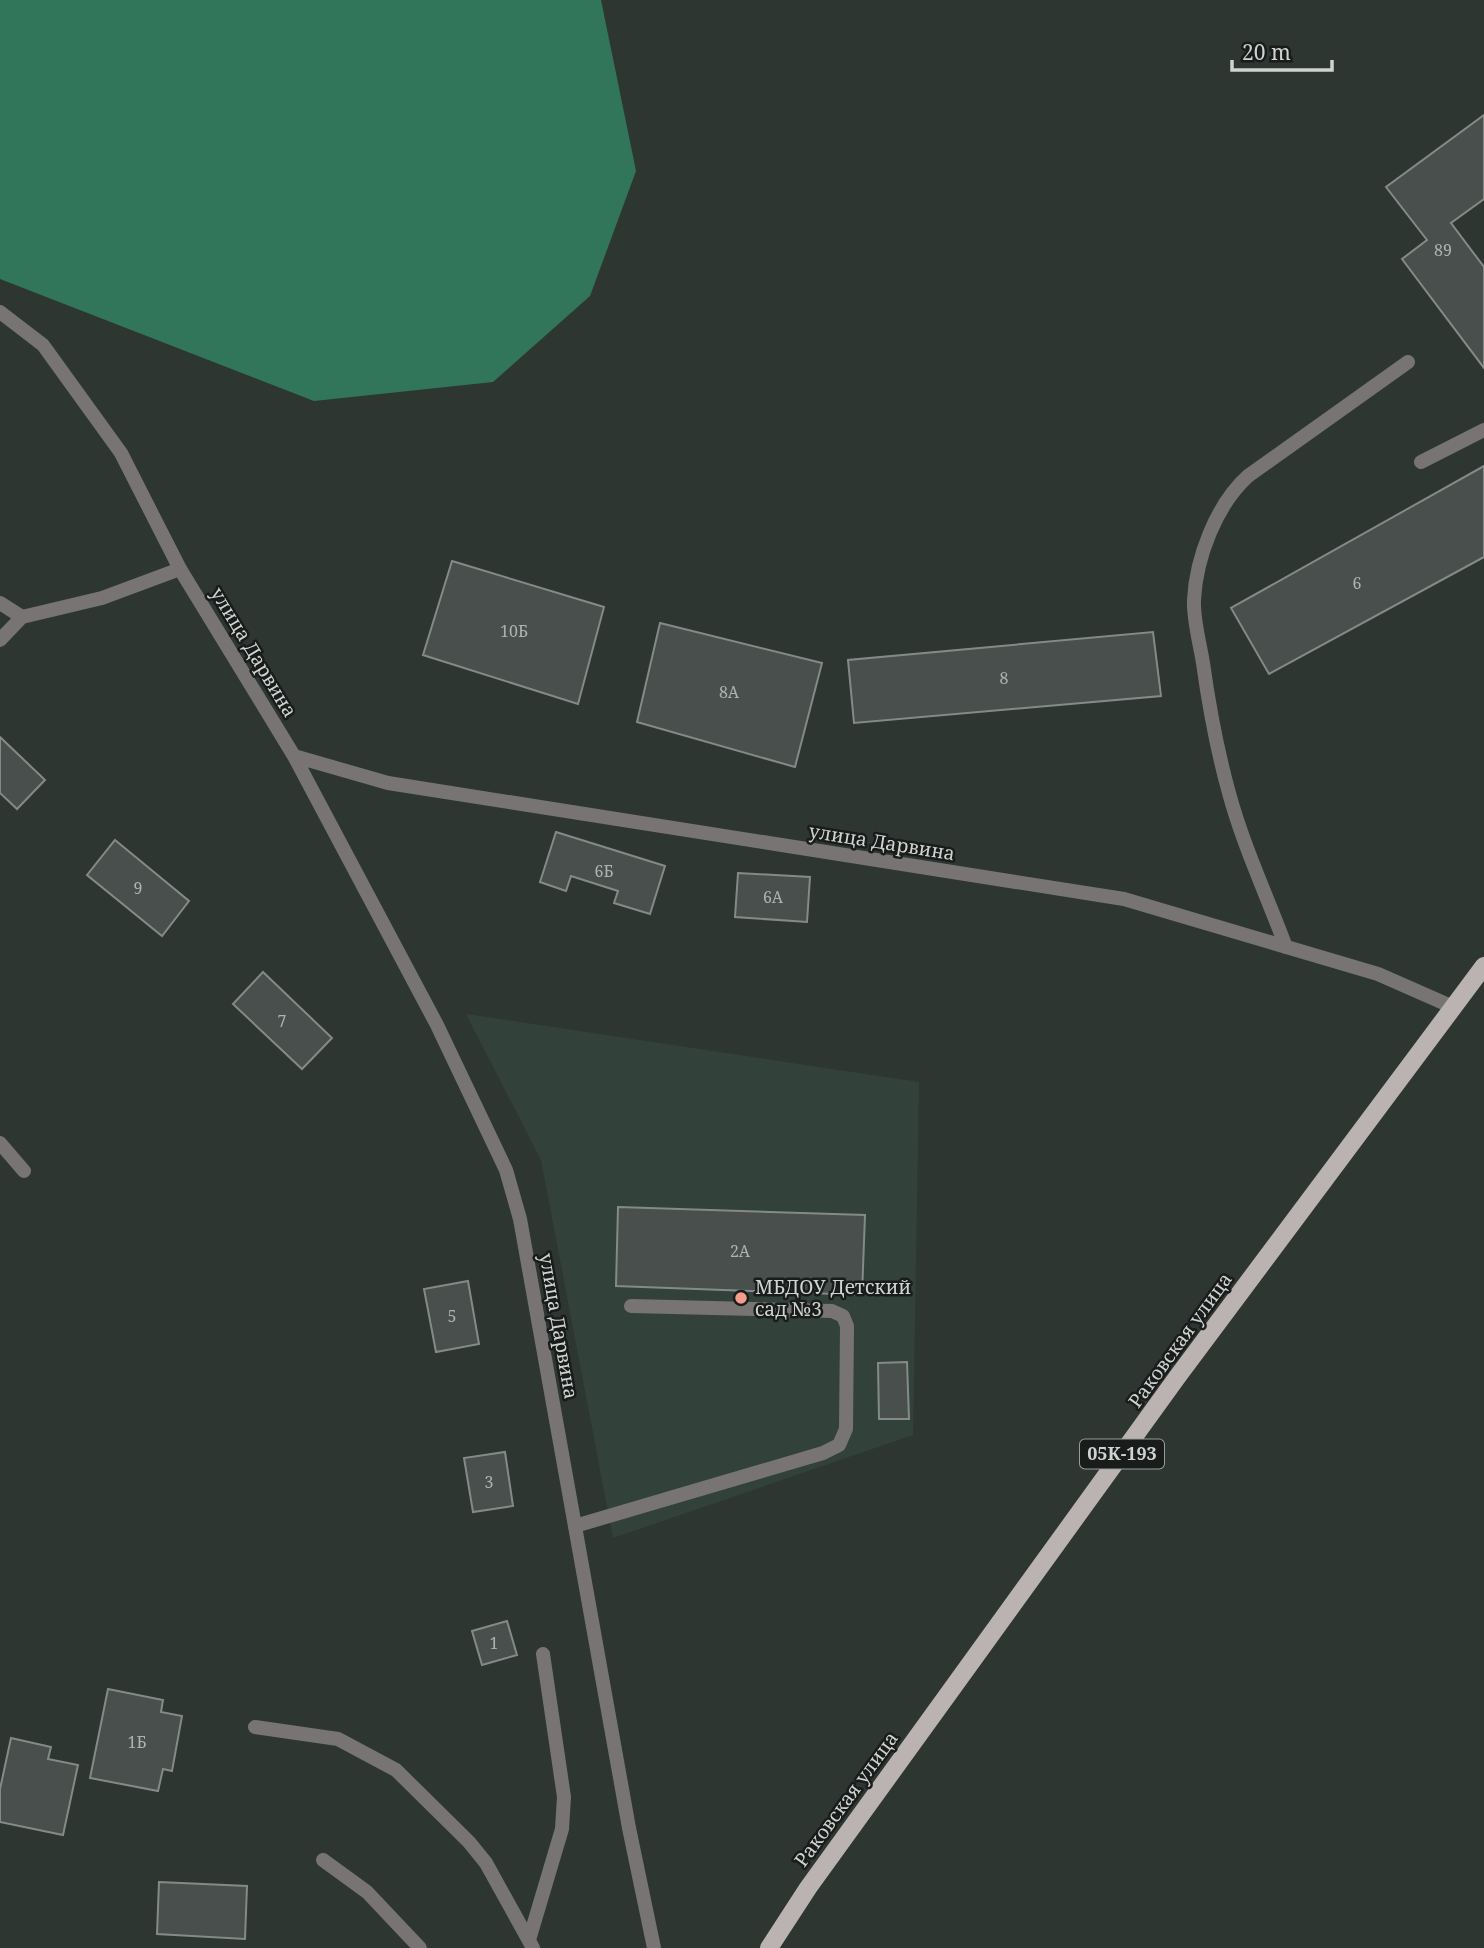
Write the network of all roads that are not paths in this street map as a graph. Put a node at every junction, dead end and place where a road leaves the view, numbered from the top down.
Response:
1 (0, 312) edge
2 (1408, 362) dead end
3 (1484, 430) edge
4 (1421, 462) dead end
5 (180, 569) junction
6 (0, 603) edge
7 (22, 617) junction
8 (0, 639) edge
9 (294, 756) junction
10 (1286, 947) junction
11 (1484, 966) edge
12 (1452, 1007) junction
13 (0, 1143) edge
14 (24, 1171) dead end
15 (631, 1306) dead end
16 (575, 1526) junction
17 (543, 1654) dead end
18 (255, 1727) dead end
19 (323, 1860) dead end
20 (531, 1944) edge
21 (420, 1948) edge
22 (654, 1948) edge
23 (769, 1948) edge

1 - 5 street, улица Дарвина
2 - 10 street
3 - 4 street
5 - 7 street
5 - 9 street, улица Дарвина
6 - 7 street
7 - 8 street
9 - 10 street, улица Дарвина
9 - 16 street, улица Дарвина
10 - 12 street, улица Дарвина
11 - 12 main road, Раковская улица / 05К-193
12 - 23 main road, Раковская улица / 05К-193
13 - 14 street
15 - 16 street
16 - 22 street, улица Дарвина
17 - 20 street
18 - 20 street
19 - 21 street

